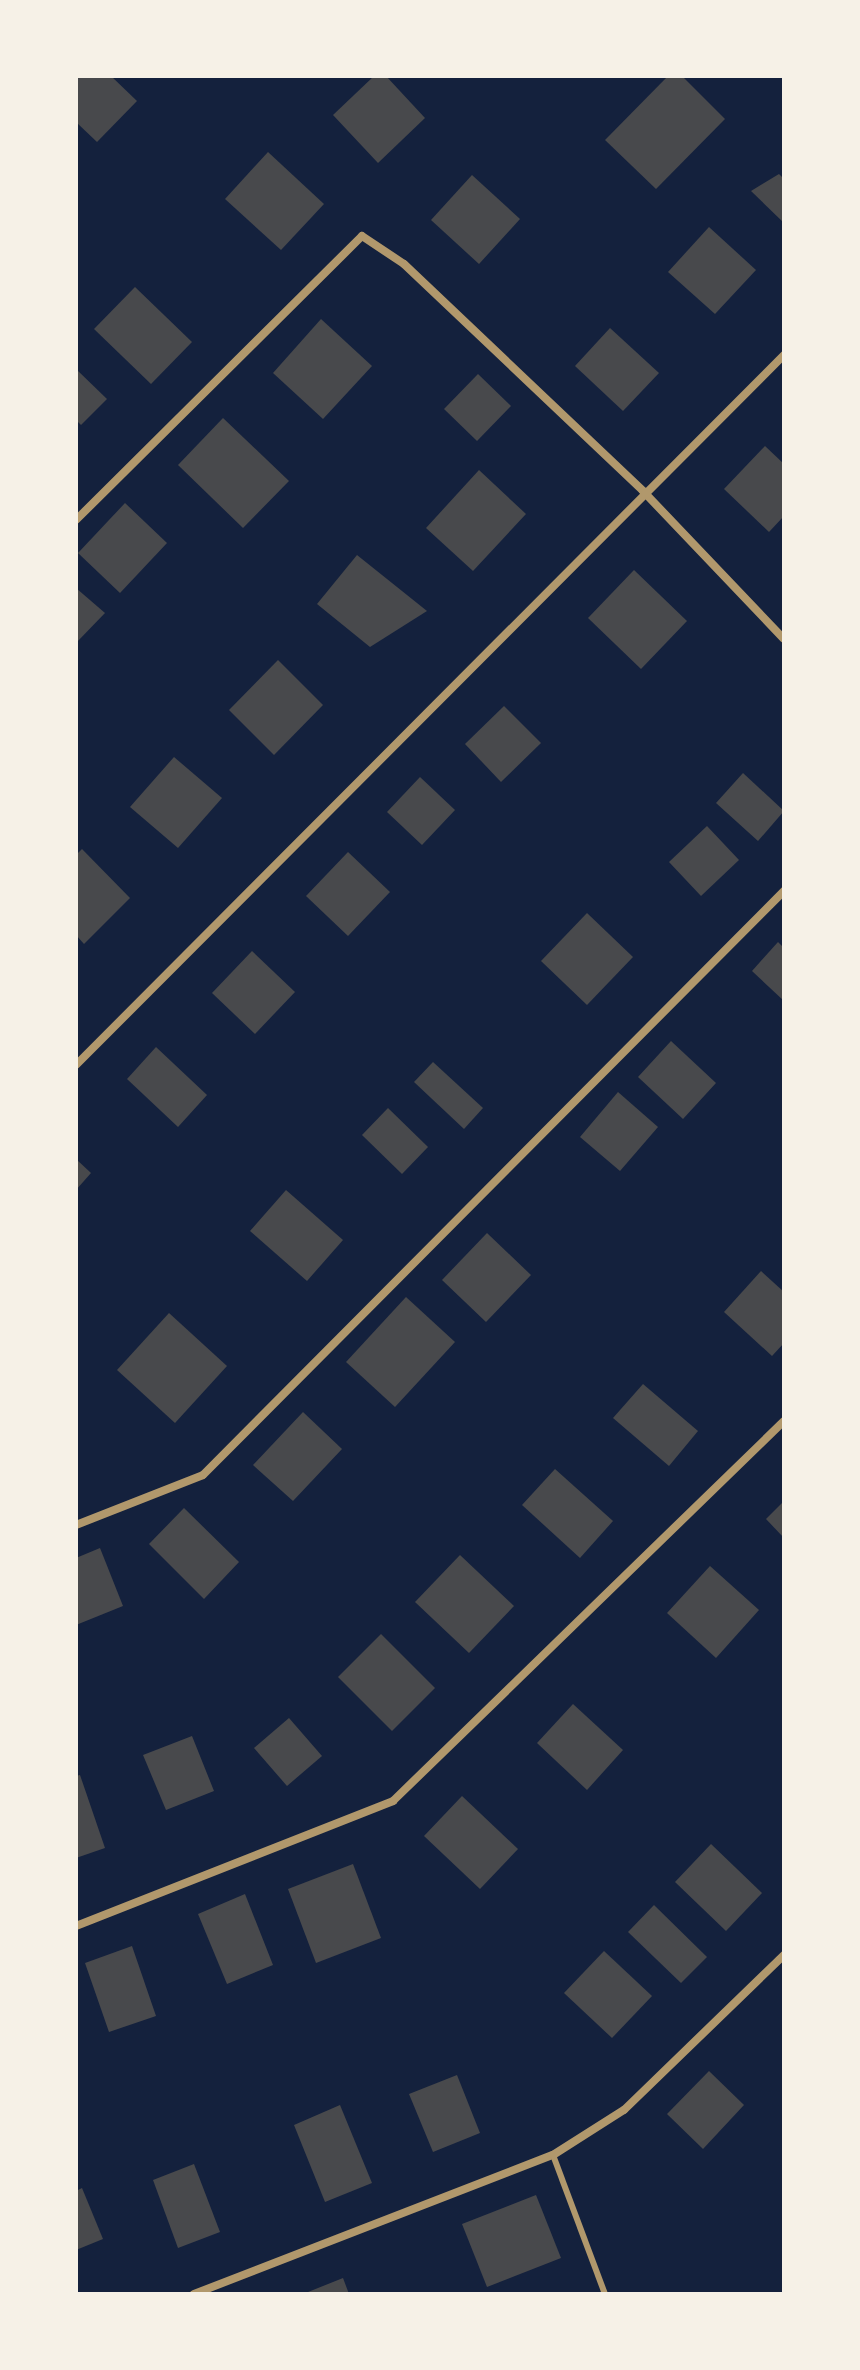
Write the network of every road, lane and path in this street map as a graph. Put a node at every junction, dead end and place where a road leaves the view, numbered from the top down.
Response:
1 (784, 355) edge
2 (643, 491) junction
3 (76, 520) edge
4 (784, 639) edge
5 (784, 891) edge
6 (76, 1065) edge
7 (784, 1421) edge
8 (76, 1525) edge
9 (76, 1926) edge
10 (784, 1955) edge
11 (553, 2155) junction
12 (194, 2294) edge
13 (605, 2294) edge

1 - 2 street
2 - 3 street
2 - 4 street
2 - 6 street
5 - 8 street
7 - 9 street
10 - 11 street
11 - 12 street
11 - 13 lane

